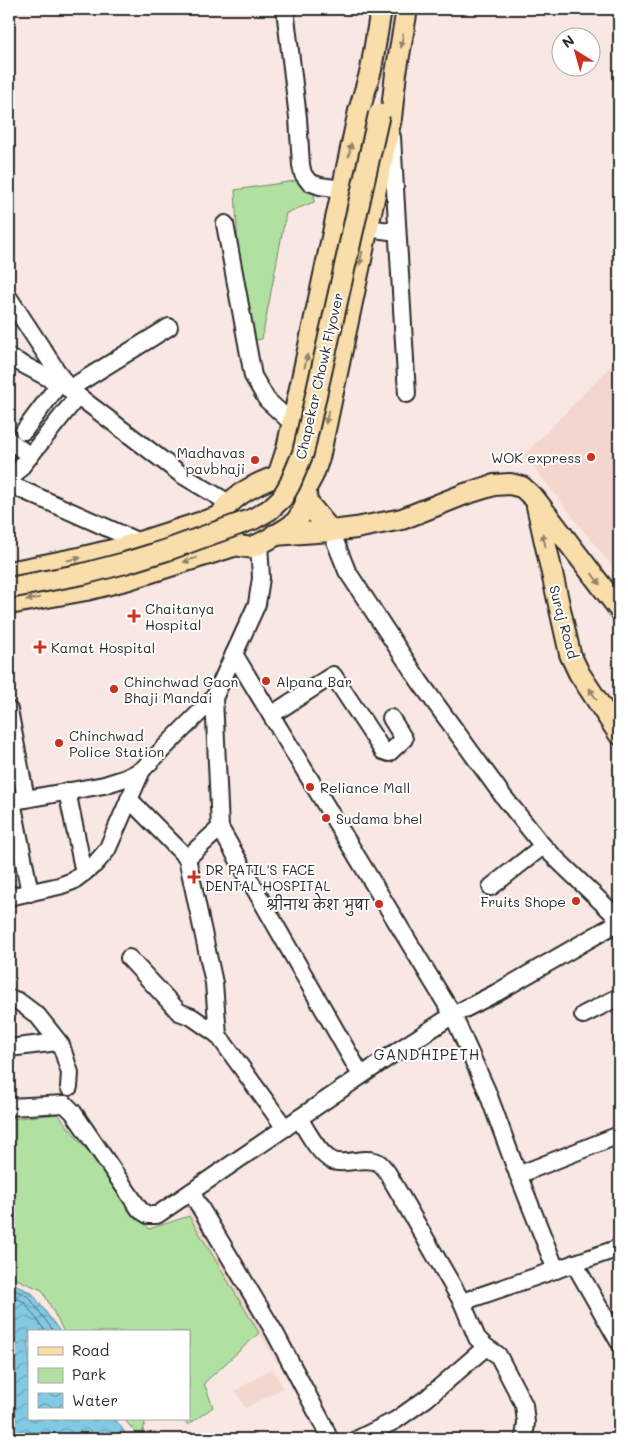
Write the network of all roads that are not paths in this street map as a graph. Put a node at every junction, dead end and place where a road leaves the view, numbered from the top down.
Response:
1 (286, 9) edge
2 (381, 9) edge
3 (408, 9) edge
4 (371, 70) junction
5 (385, 116) junction
6 (342, 189) junction
7 (225, 224) dead end
8 (367, 228) junction
9 (397, 232) junction
10 (9, 298) edge
11 (169, 327) dead end
12 (9, 357) edge
13 (69, 390) junction
14 (407, 394) dead end
15 (293, 424) junction
16 (24, 431) dead end
17 (9, 440) edge
18 (30, 456) junction
19 (278, 476) junction
20 (9, 483) edge
21 (306, 495) junction
22 (535, 499) junction
23 (225, 509) junction
24 (331, 531) junction
25 (266, 540) junction
26 (139, 542) junction
27 (237, 544) junction
28 (9, 572) edge
29 (9, 588) edge
30 (9, 604) edge
31 (619, 609) edge
32 (234, 654) junction
33 (214, 698) junction
34 (9, 713) edge
35 (271, 715) junction
36 (391, 718) dead end
37 (619, 734) edge
38 (142, 770) junction
39 (67, 791) junction
40 (129, 799) junction
41 (16, 800) edge
42 (220, 828) junction
43 (543, 846) junction
44 (187, 858) junction
45 (84, 873) junction
46 (491, 887) dead end
47 (30, 893) junction
48 (9, 897) edge
49 (619, 921) edge
50 (130, 958) dead end
51 (619, 997) edge
52 (9, 998) edge
53 (453, 1015) junction
54 (583, 1015) dead end
55 (218, 1035) junction
56 (58, 1042) junction
57 (9, 1048) edge
58 (361, 1075) junction
59 (69, 1087) dead end
60 (9, 1107) edge
61 (292, 1123) junction
62 (619, 1135) edge
63 (518, 1175) junction
64 (191, 1192) junction
65 (619, 1248) edge
66 (574, 1263) junction
67 (556, 1270) junction
68 (462, 1302) junction
69 (619, 1342) edge
70 (486, 1347) junction
71 (329, 1439) edge
72 (358, 1439) edge
73 (524, 1439) edge

1 - 6 street
2 - 4 main road
3 -> 5 main road, Chapekar Chowk Flyover
4 - 5 main road, Chapekar Chowk Flyover
6 -> 4 main road
5 - 8 main road
5 - 9 street
5 - 29 main road, Chapekar Chowk Flyover, bridge
15 -> 6 main road
7 - 15 street
8 - 9 street
8 -> 21 main road
9 - 14 street
10 - 13 street
11 - 13 street
12 - 13 street
13 - 16 street
13 - 18 street
13 - 23 street
15 - 19 main road
17 - 18 street
18 - 20 street
19 - 21 main road
19 - 23 main road
20 - 26 street
21 - 24 main road
21 - 25 main road
22 - 24 main road
22 -> 31 main road
37 -> 22 main road, Suraj Road
23 - 26 main road
23 - 27 main road
24 - 25 main road
24 - 43 street
25 - 27 main road
25 - 32 street
28 -> 26 main road
27 -> 30 main road
32 - 33 street
32 - 35 street
33 - 38 street
33 - 42 street
34 - 41 street
35 - 36 street
35 - 53 street
38 - 39 street
38 - 40 street
39 - 41 street
39 - 45 street
40 - 44 street
40 - 45 street
41 - 47 street
42 - 44 street
42 - 58 street
43 - 46 street
43 - 49 street
44 - 55 street
45 - 47 street
47 - 48 street
49 - 53 street
50 - 55 street
51 - 54 street
52 - 56 street
53 - 58 street
53 - 63 street
55 - 61 street
56 - 57 street
56 - 59 street
58 - 61 street
60 - 64 street
61 - 64 street
61 - 68 street
62 - 63 street
63 - 67 street
64 - 71 street
65 - 66 street
66 - 67 street
66 - 69 street
67 - 68 street
68 - 70 street
70 - 72 street
70 - 73 street

